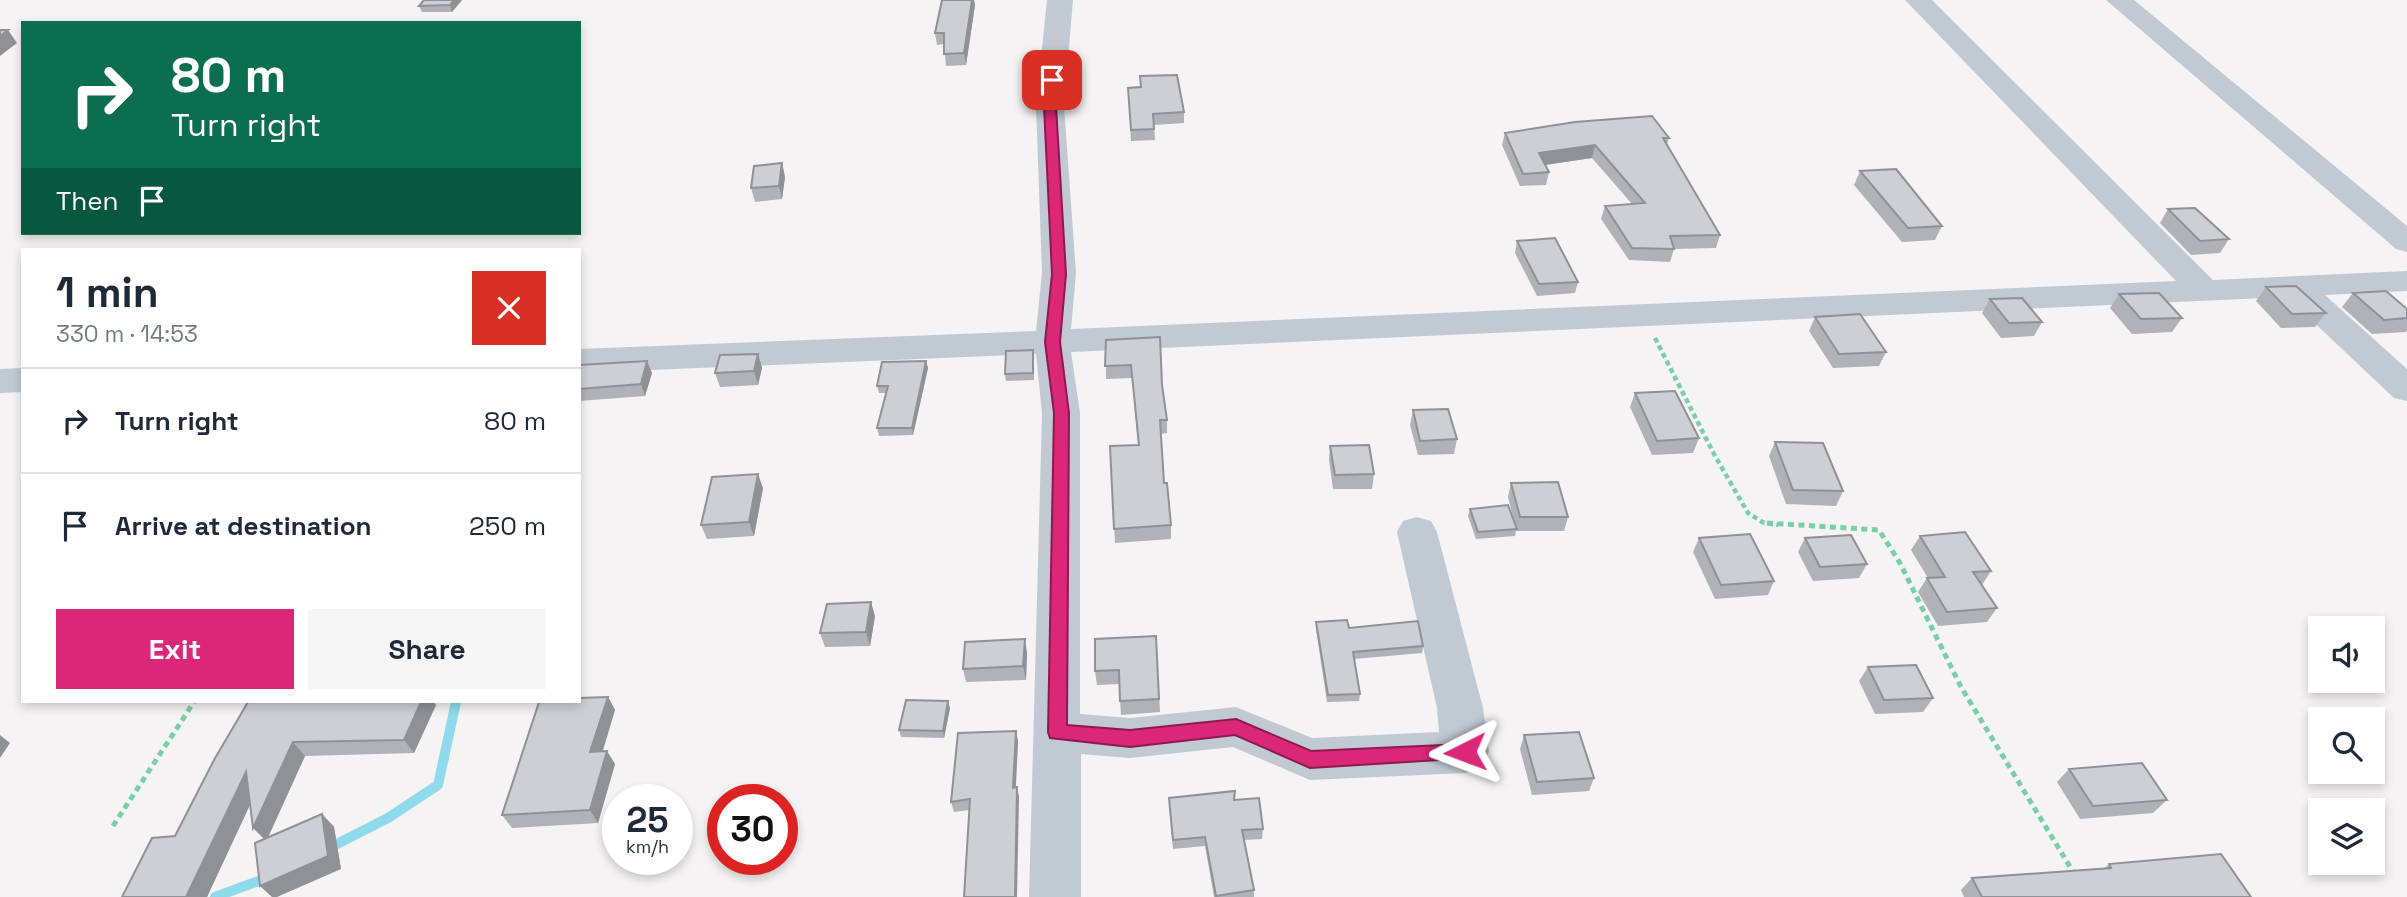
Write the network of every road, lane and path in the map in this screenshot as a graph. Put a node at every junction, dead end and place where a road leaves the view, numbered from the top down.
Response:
1 (1060, 0) edge
2 (1918, 0) edge
3 (2119, 0) edge
4 (2407, 242) edge
5 (2407, 281) edge
6 (2295, 286) junction
7 (2204, 290) junction
8 (1644, 317) junction
9 (1052, 342) junction
10 (581, 360) edge
11 (21, 380) edge
12 (0, 381) edge
13 (2407, 389) edge
14 (1417, 532) dead end
15 (193, 703) edge
16 (1057, 732) junction
17 (113, 827) dead end
18 (2081, 885) edge
19 (1055, 897) edge

1 - 9 street
2 - 7 street
3 - 4 street
5 - 6 street
6 - 7 street
6 - 13 street
7 - 8 street
8 - 9 street
8 - 18 path
9 - 10 street
9 - 16 street
11 - 12 street
14 - 16 street
15 - 17 path
16 - 19 street

